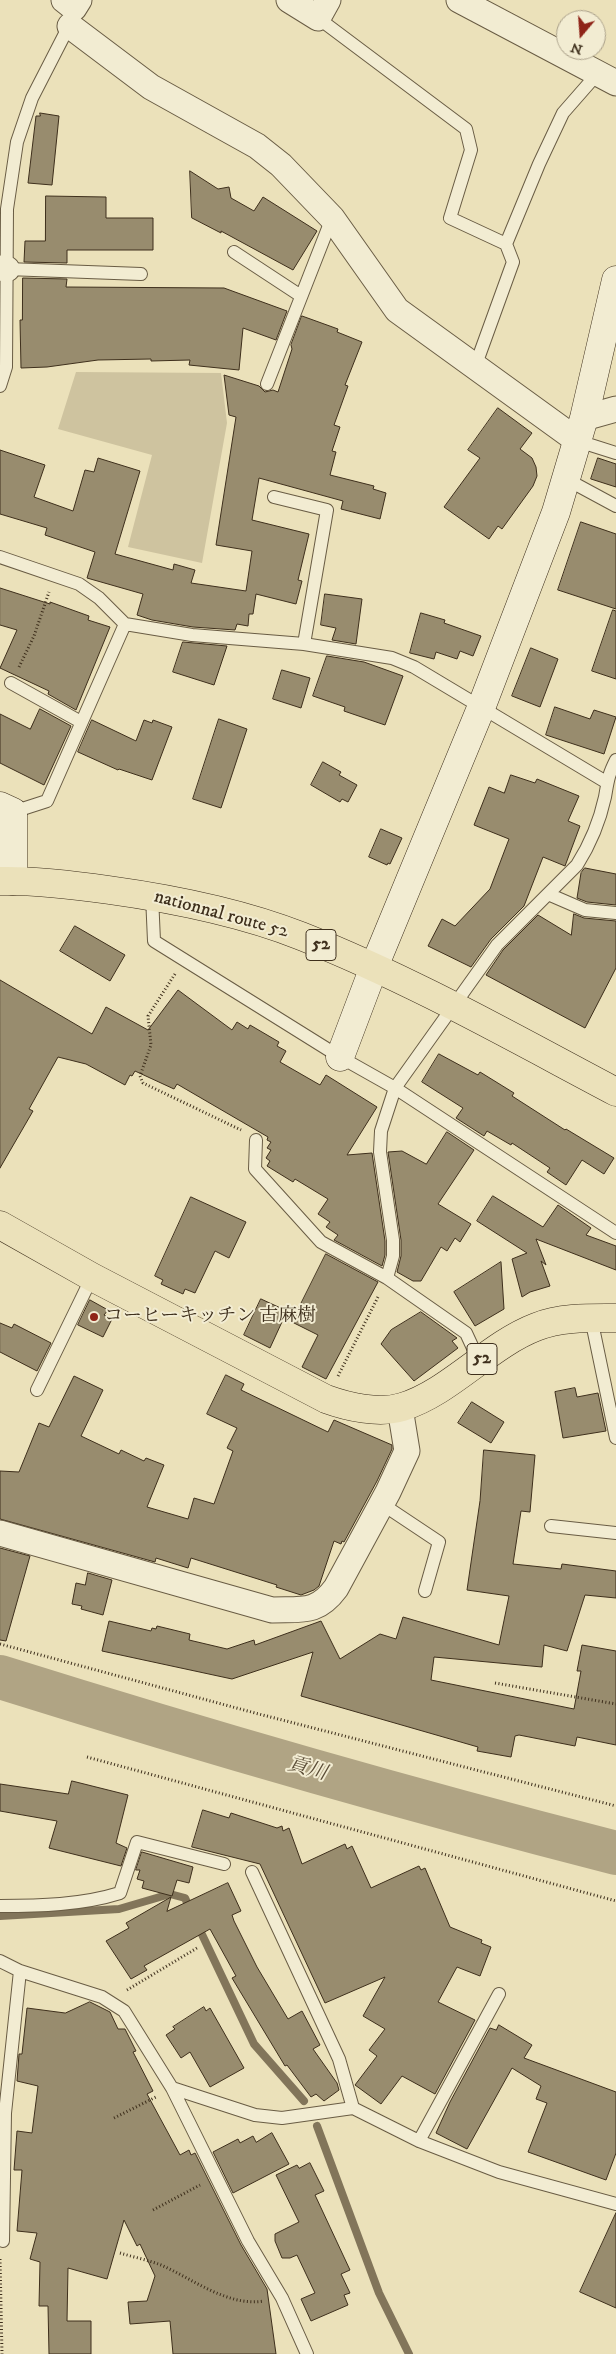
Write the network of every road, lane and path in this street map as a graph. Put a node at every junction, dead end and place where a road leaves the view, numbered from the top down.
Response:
1 (289, 0) edge
2 (459, 0) edge
3 (72, 9) edge
4 (323, 9) edge
5 (607, 78) edge
6 (332, 218) junction
7 (506, 244) junction
8 (234, 252) dead end
9 (3, 269) edge
10 (141, 274) dead end
11 (616, 280) edge
12 (301, 296) junction
13 (475, 367) junction
14 (267, 384) dead end
15 (0, 386) edge
16 (616, 409) edge
17 (581, 430) junction
18 (616, 453) edge
19 (566, 479) junction
20 (274, 498) dead end
21 (616, 506) edge
22 (0, 557) edge
23 (55, 574) junction
24 (125, 624) junction
25 (304, 644) junction
26 (11, 683) joint
27 (481, 708) junction
28 (81, 722) junction
29 (616, 760) edge
30 (606, 782) junction
31 (7, 809) edge
32 (7, 881) edge
33 (548, 894) junction
34 (152, 896) junction
35 (616, 913) edge
36 (184, 960) junction
37 (374, 967) junction
38 (454, 1007) junction
39 (340, 1057) junction
40 (395, 1088) junction
41 (616, 1092) edge
42 (256, 1140) joint
43 (0, 1225) edge
44 (616, 1233) edge
45 (92, 1277) junction
46 (387, 1278) junction
47 (604, 1318) edge
48 (479, 1361) junction
49 (37, 1390) dead end
50 (326, 1399) junction
51 (400, 1408) junction
52 (616, 1438) edge
53 (382, 1504) junction
54 (552, 1526) dead end
55 (616, 1532) edge
56 (0, 1533) edge
57 (425, 1591) dead end
58 (0, 1644) edge
59 (494, 1682) dead end
60 (616, 1704) edge
61 (87, 1758) dead end
62 (616, 1806) edge
63 (224, 1864) dead end
64 (252, 1872) dead end
65 (616, 1901) edge
66 (0, 1906) edge
67 (197, 1948) dead end
68 (0, 1961) edge
69 (20, 1971) junction
70 (499, 1994) dead end
71 (109, 2001) junction
72 (172, 2088) junction
73 (353, 2108) junction
74 (114, 2118) dead end
75 (419, 2141) junction
76 (216, 2177) junction
77 (616, 2204) edge
78 (154, 2210) dead end
79 (3, 2241) joint
80 (120, 2253) dead end
81 (282, 2298) junction
82 (2, 2354) edge
83 (307, 2354) edge

1 - 4 street
2 - 5 street
3 - 6 street
3 - 9 lane
4 - 7 lane
5 - 7 lane
6 - 12 lane
6 - 13 street
7 - 13 lane
8 - 12 lane
9 - 10 lane
9 - 15 lane
11 - 17 street
12 - 14 lane
13 - 17 street
16 - 17 street
17 - 18 lane
17 - 19 street
19 - 21 lane
19 - 27 street
20 - 25 lane
22 - 23 lane
23 - 24 lane
23 - 26 path
24 - 25 lane
24 - 28 lane
25 - 27 lane
26 - 28 lane
27 - 30 lane
27 - 37 street
28 - 31 lane
29 - 30 lane
30 - 33 lane
31 - 32 street
32 - 34 highway, nationnal route 52 / 52
33 - 35 lane
33 - 38 lane
34 - 36 lane
34 - 37 highway, nationnal route 52 / 52
36 - 39 lane
36 - 42 path
37 - 38 highway, nationnal route 52 / 52
37 - 39 street
38 - 40 lane
38 - 41 highway, nationnal route 52 / 52
39 - 40 lane
40 - 44 lane
40 - 46 lane
42 - 46 lane
43 - 45 highway, 52
45 - 49 lane
45 - 50 highway, 52
46 - 48 lane
46 - 50 path
47 - 48 highway, 52
47 - 52 lane
48 - 51 highway, 52
50 - 51 highway, 52
51 - 53 street
53 - 56 street
53 - 57 lane
54 - 55 lane
58 - 62 path
59 - 60 path
61 - 65 path
63 - 66 lane
64 - 73 lane
67 - 71 path
68 - 69 lane
69 - 71 lane
69 - 79 lane
70 - 75 lane
71 - 72 lane
72 - 73 lane
72 - 74 path
72 - 76 lane
73 - 75 lane
75 - 77 lane
76 - 78 path
76 - 81 lane
79 - 82 path
80 - 81 path
81 - 83 lane

